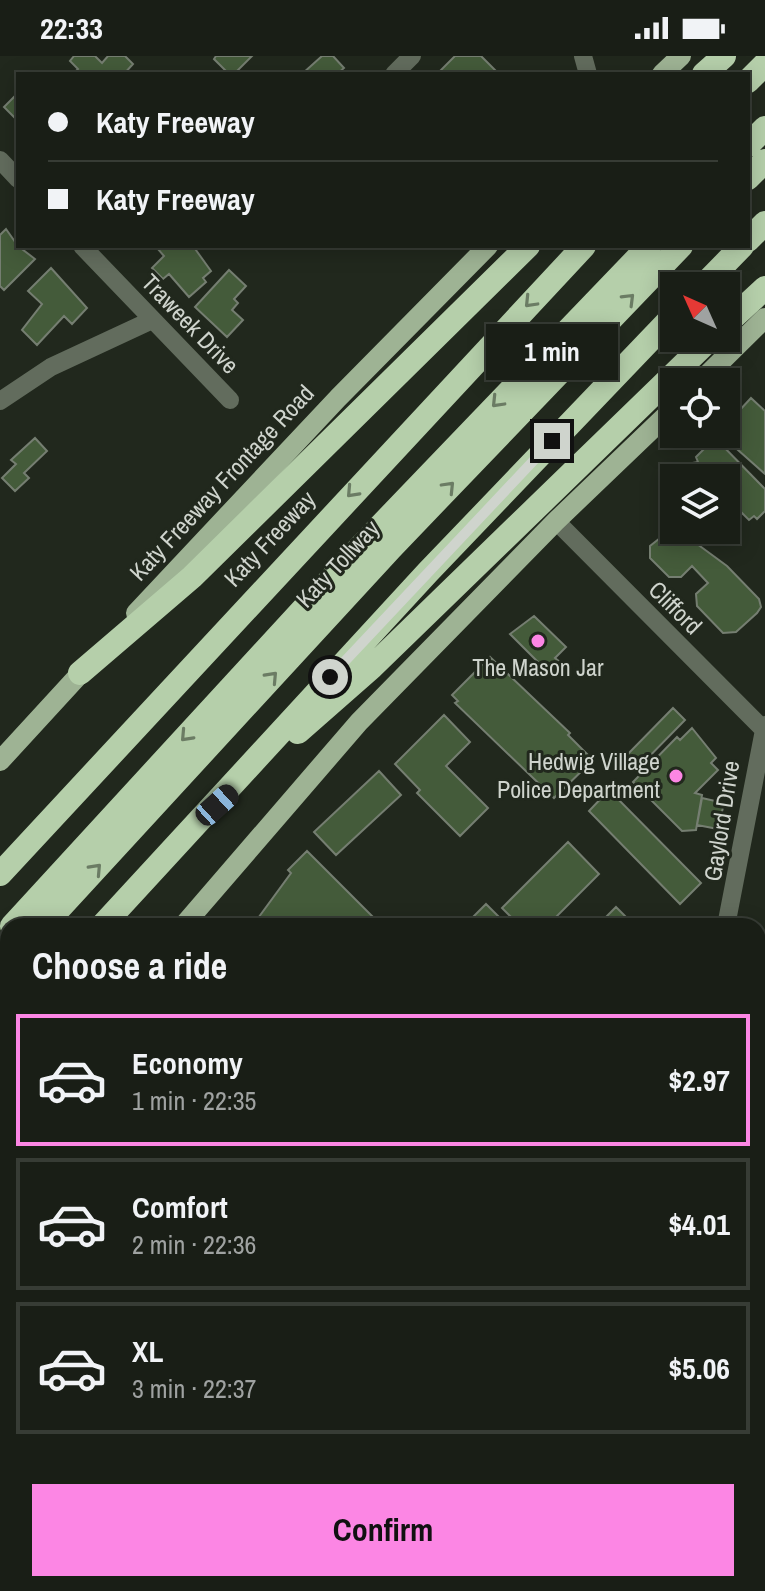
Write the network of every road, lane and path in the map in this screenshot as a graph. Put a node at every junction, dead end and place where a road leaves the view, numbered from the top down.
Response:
1 (412, 56) edge
2 (681, 56) edge
3 (724, 56) edge
4 (765, 64) edge
5 (396, 72) edge
6 (664, 72) edge
7 (706, 72) edge
8 (750, 79) edge
9 (765, 128) edge
10 (750, 143) edge
11 (0, 160) edge
12 (765, 161) edge
13 (750, 176) edge
14 (16, 177) edge
15 (765, 223) edge
16 (750, 238) edge
17 (84, 248) edge
18 (486, 248) edge
19 (526, 248) edge
20 (582, 248) edge
21 (647, 248) edge
22 (679, 248) edge
23 (740, 248) edge
24 (717, 272) edge
25 (765, 288) edge
26 (740, 311) edge
27 (765, 318) edge
28 (152, 320) junction
29 (660, 330) edge
30 (697, 352) edge
31 (714, 368) edge
32 (230, 400) dead end
33 (0, 401) edge
34 (660, 421) edge
35 (556, 521) junction
36 (80, 673) junction
37 (764, 726) edge
38 (0, 761) edge
39 (195, 825) junction
40 (0, 874) edge
41 (19, 918) edge
42 (50, 918) edge
43 (109, 918) edge
44 (190, 918) edge
45 (728, 918) edge

1 - 5 street
2 - 6 main road
3 - 7 highway
4 - 8 highway
9 - 10 highway
11 - 14 street
12 - 13 highway
15 - 16 highway
17 - 28 street, Traweek Drive
18 - 36 main road, Katy Freeway Frontage Road
19 - 36 highway
20 -> 40 highway, Katy Freeway
21 -> 41 highway, Katy Tollway
42 -> 22 highway, Katy Tollway
23 - 24 highway
25 - 26 highway
27 - 31 main road
28 - 32 street, Traweek Drive
28 - 33 street
29 - 39 highway
30 - 39 highway
34 - 35 main road
35 - 37 street, Clifford
35 - 44 main road
36 - 38 main road, Katy Freeway Frontage Road
37 - 45 street, Gaylord Drive
39 - 43 highway

